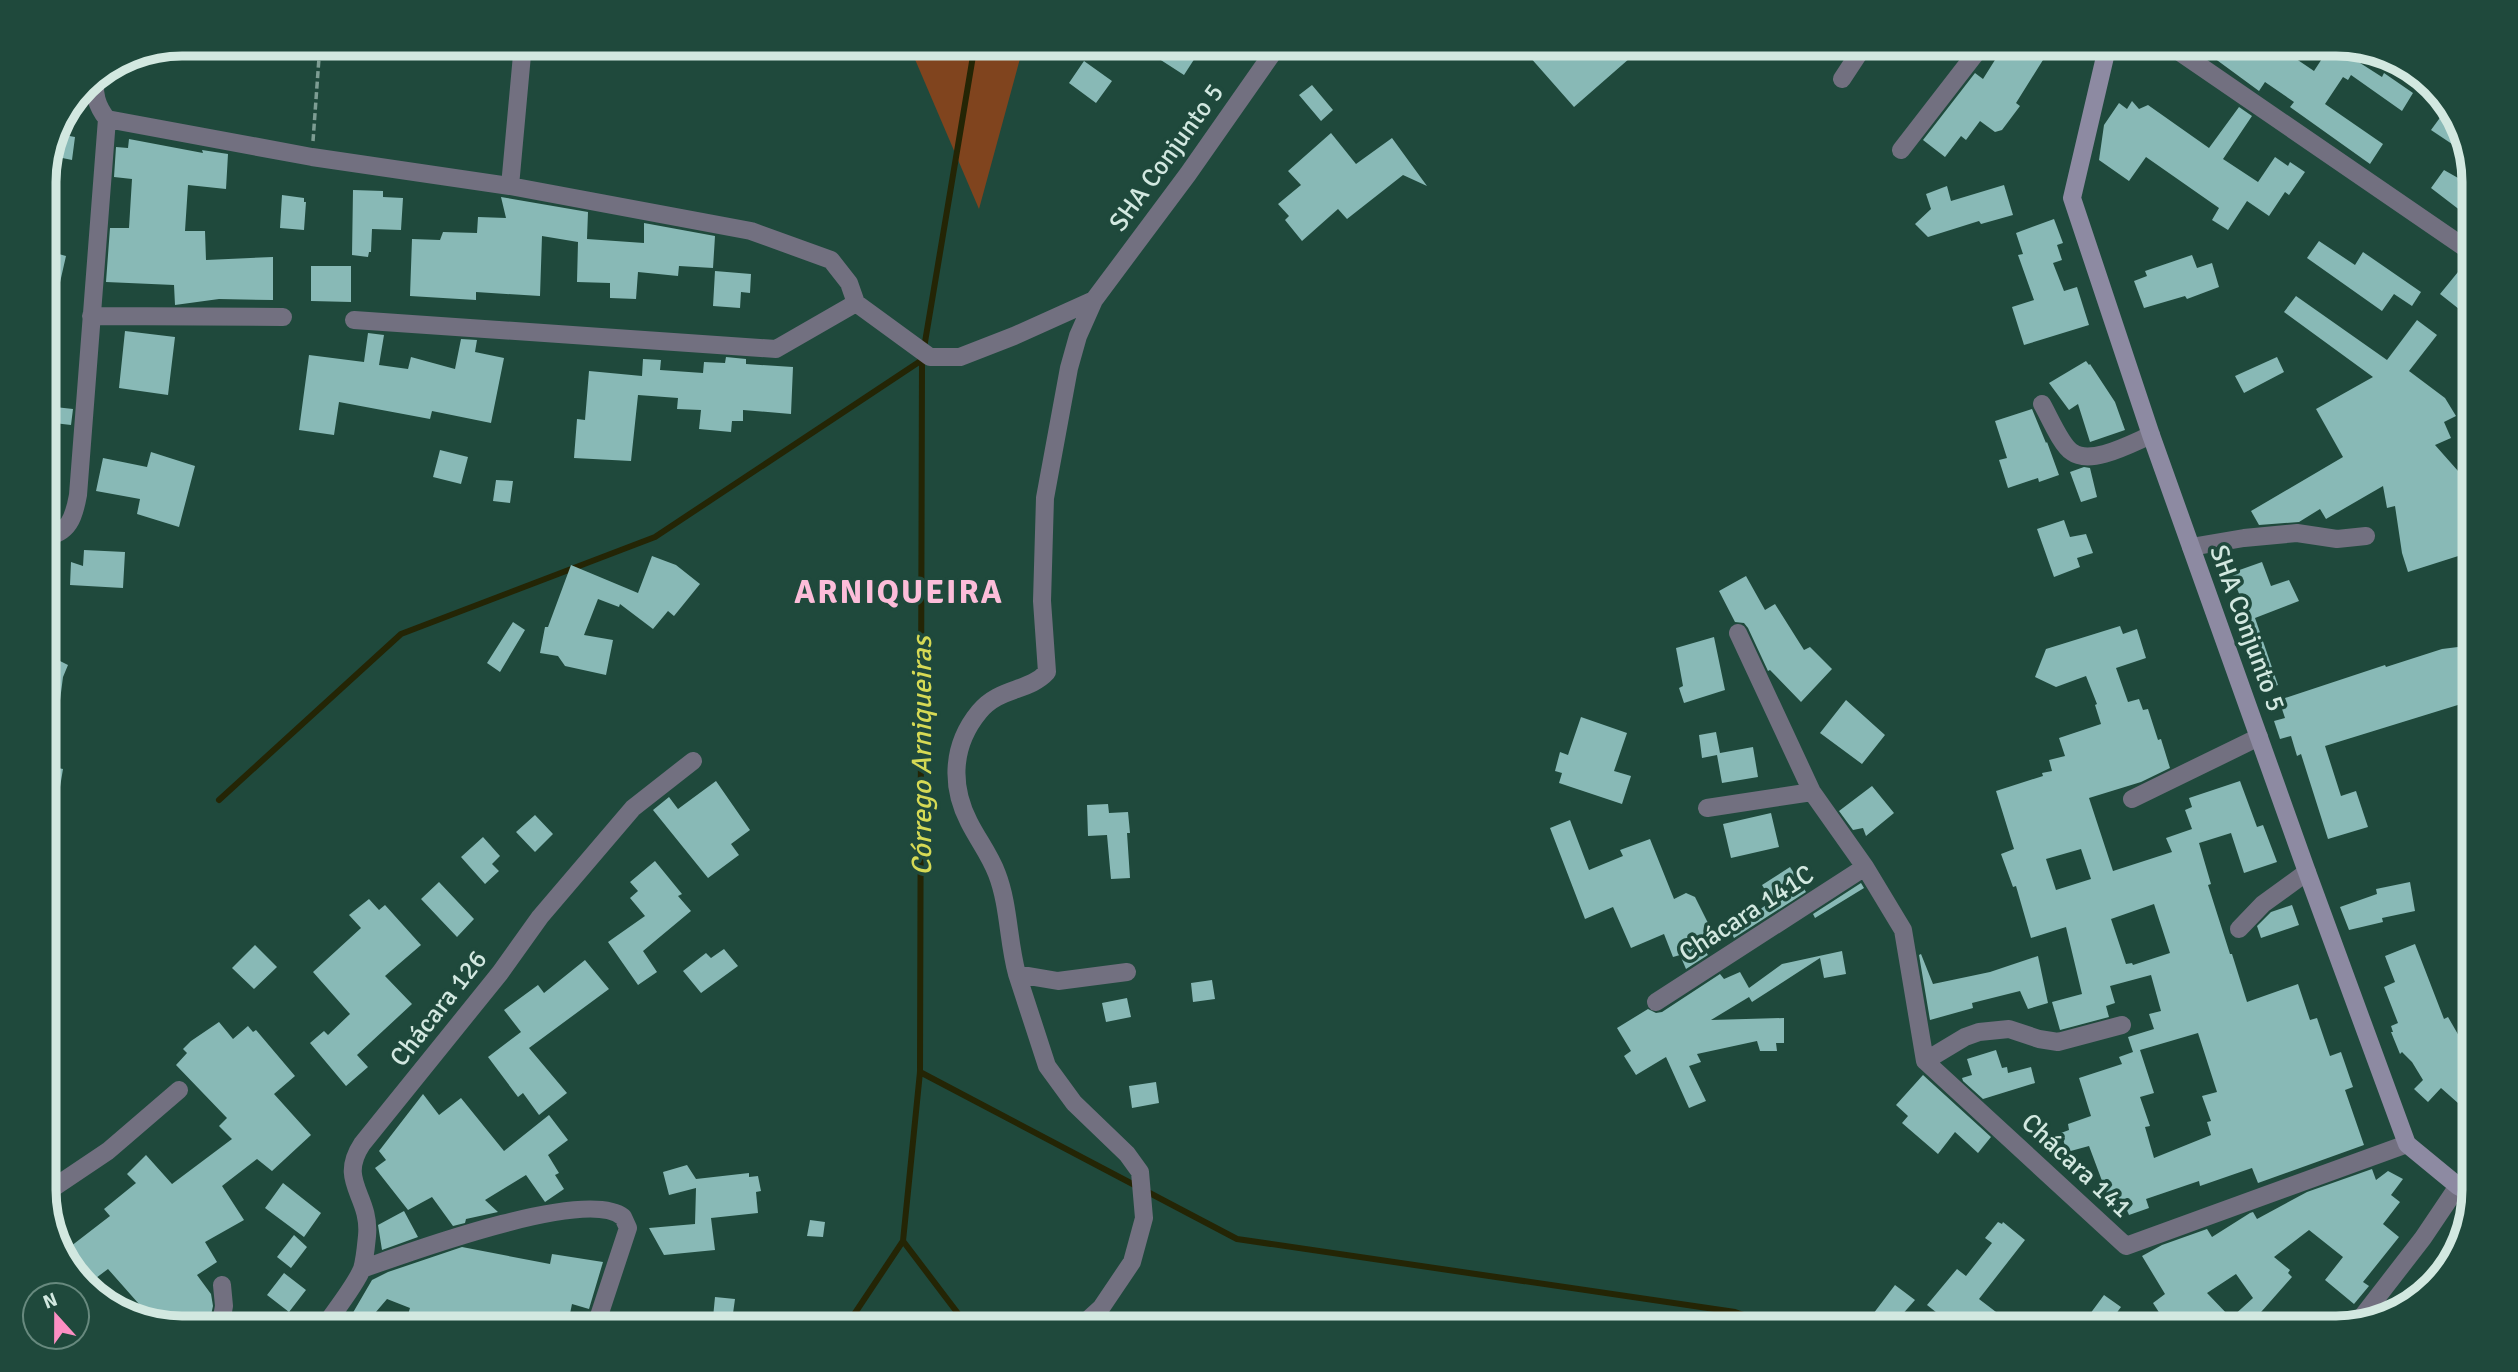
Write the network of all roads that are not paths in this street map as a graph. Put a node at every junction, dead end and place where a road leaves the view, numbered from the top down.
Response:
1 (522, 56) edge
2 (1271, 56) edge
3 (1857, 56) edge
4 (1974, 56) edge
5 (2105, 56) edge
6 (2185, 56) edge
7 (1842, 79) dead end
8 (96, 90) edge
9 (107, 119) junction
10 (1901, 150) dead end
11 (510, 186) junction
12 (2462, 246) edge
13 (1094, 300) junction
14 (856, 303) junction
15 (91, 316) junction
16 (283, 317) dead end
17 (354, 320) dead end
18 (2042, 404) dead end
19 (2151, 435) junction
20 (56, 535) edge
21 (2366, 536) dead end
22 (2191, 547) junction
23 (1738, 633) dead end
24 (2259, 737) junction
25 (694, 761) dead end
26 (1812, 792) junction
27 (2132, 799) dead end
28 (1707, 808) dead end
29 (1865, 867) junction
30 (2307, 872) junction
31 (2239, 929) dead end
32 (1127, 972) dead end
33 (1017, 974) junction
34 (1656, 1002) dead end
35 (2122, 1025) dead end
36 (1925, 1061) junction
37 (179, 1090) dead end
38 (2407, 1144) junction
39 (2462, 1183) edge
40 (56, 1186) edge
41 (2462, 1196) edge
42 (362, 1269) junction
43 (222, 1285) dead end
44 (2365, 1313) edge
45 (222, 1316) edge
46 (331, 1316) edge
47 (599, 1316) edge
48 (1092, 1316) edge

1 - 11 street
2 - 13 street, SHA Conjunto 5
3 - 7 street
4 - 10 street
5 - 19 street, SHA Conjunto 5
6 - 12 street
8 - 9 street
9 - 11 street
9 - 15 street
11 - 14 street
13 - 14 street
13 - 33 street, SHA Conjunto 5
14 - 17 street
15 - 16 street
15 - 20 street
18 - 19 street
19 - 22 street, SHA Conjunto 5
21 - 22 street
22 - 24 street, SHA Conjunto 5
23 - 26 street
24 - 27 street
24 - 30 street, SHA Conjunto 5
25 - 42 street, Chácara 126
26 - 28 street
26 - 29 street
29 - 34 street, Chácara 141C
29 - 36 street
30 - 31 street
30 - 38 street, SHA Conjunto 5
32 - 33 street
33 - 48 street
35 - 36 street
36 - 38 street, Chácara 141
37 - 40 street
38 - 39 street
41 - 44 street
42 - 46 street, Chácara 126
42 - 47 street
43 - 45 street

